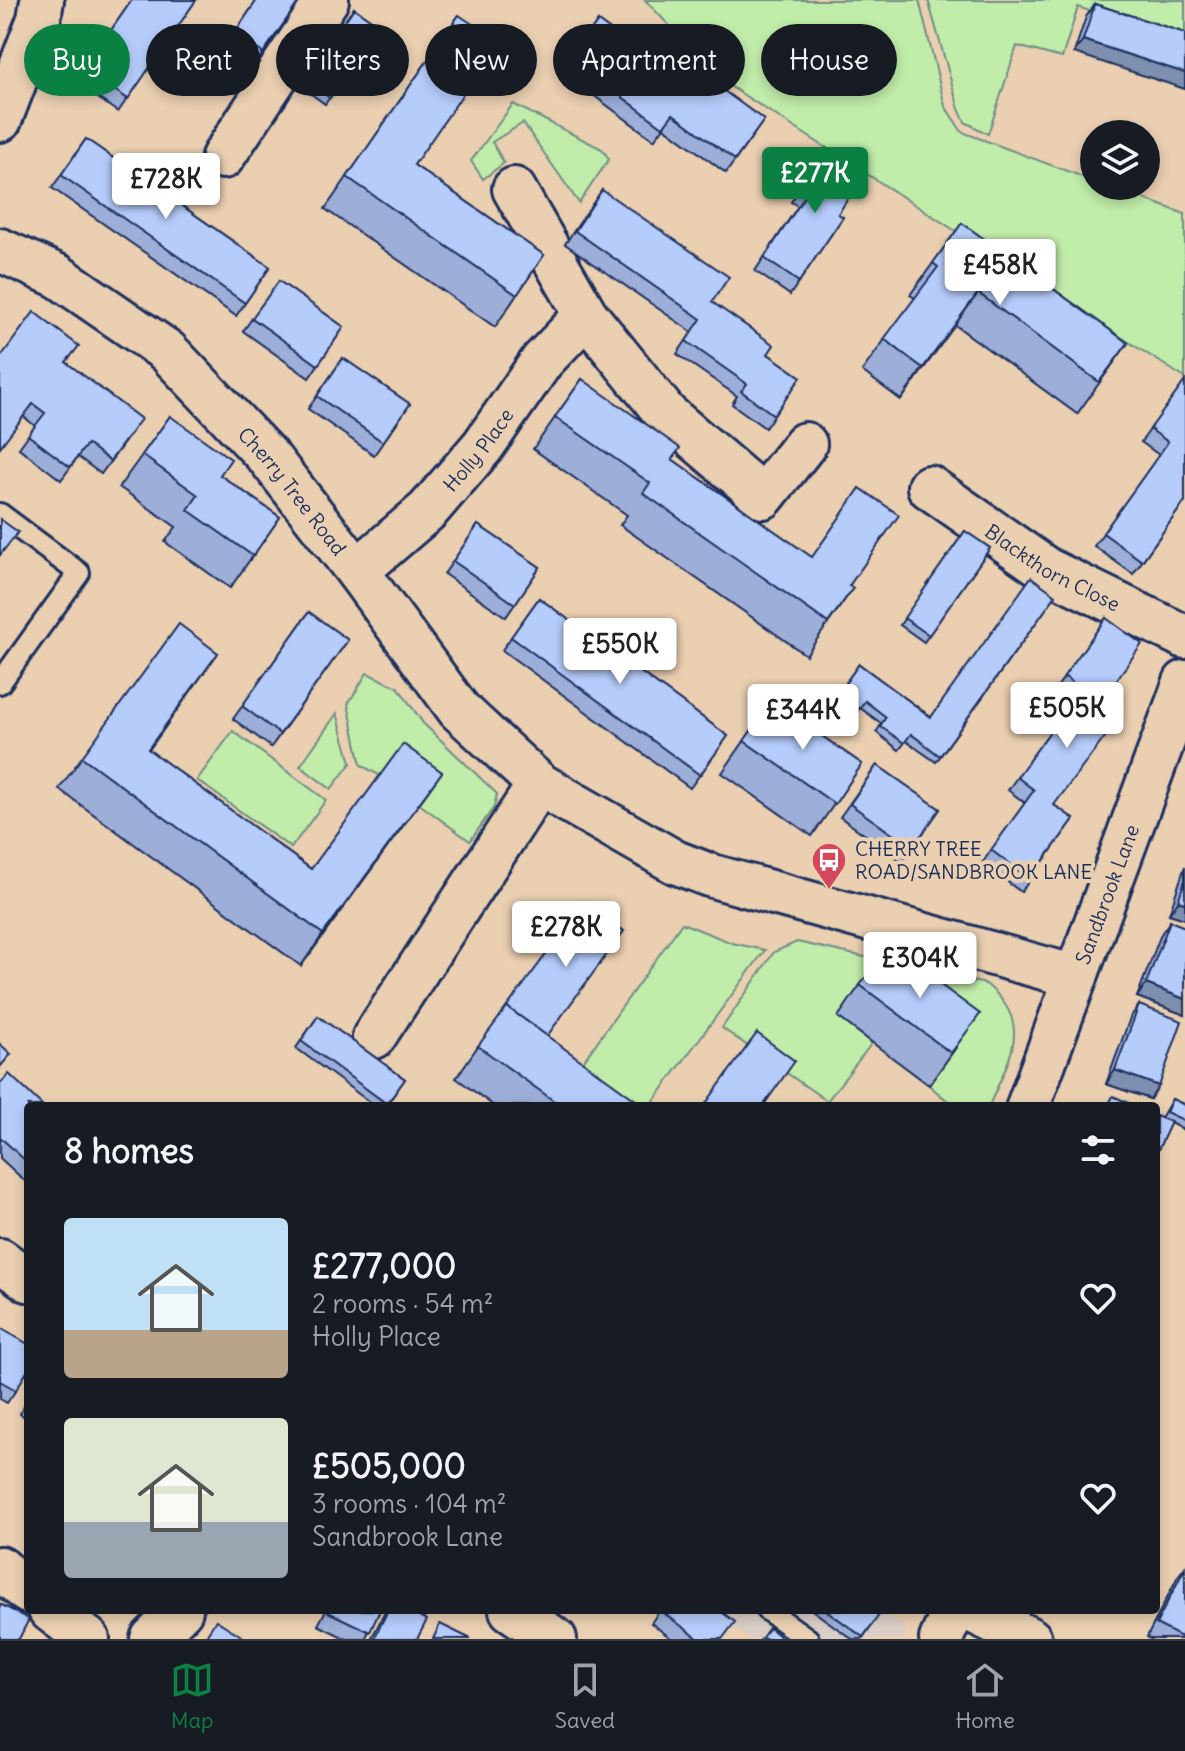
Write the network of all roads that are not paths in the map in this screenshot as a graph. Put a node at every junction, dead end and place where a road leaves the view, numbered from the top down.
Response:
1 (42, 0) edge
2 (327, 0) edge
3 (0, 120) edge
4 (223, 157) dead end
5 (514, 189) dead end
6 (0, 250) edge
7 (586, 315) junction
8 (805, 444) dead end
9 (929, 487) dead end
10 (0, 514) edge
11 (357, 571) junction
12 (1185, 637) edge
13 (1185, 682) edge
14 (0, 683) edge
15 (539, 784) junction
16 (1076, 977) junction
17 (374, 1037) dead end
18 (1029, 1102) edge
19 (0, 1260) edge
20 (24, 1277) edge
21 (0, 1568) edge
22 (24, 1589) edge
23 (55, 1614) edge
24 (177, 1614) edge
25 (517, 1614) edge
26 (773, 1614) edge
27 (952, 1614) edge
28 (978, 1614) edge
29 (88, 1639) edge
30 (152, 1639) edge
31 (555, 1639) edge
32 (808, 1639) edge
33 (941, 1639) edge
34 (1030, 1639) edge

1 - 3 street
2 - 4 street
5 - 7 street
6 - 11 street, Cherry Tree Road
7 - 8 street
7 - 11 street, Holly Place
9 - 12 street, Blackthorn Close
10 - 14 lane
11 - 15 street, Cherry Tree Road
13 - 16 street, Sandbrook Lane
15 - 16 street, Cherry Tree Road
15 - 17 street
16 - 18 street, Sandbrook Lane
19 - 20 street
21 - 22 street
23 - 29 street
24 - 30 street
25 - 31 street
26 - 32 lane
27 - 33 street
28 - 34 street

